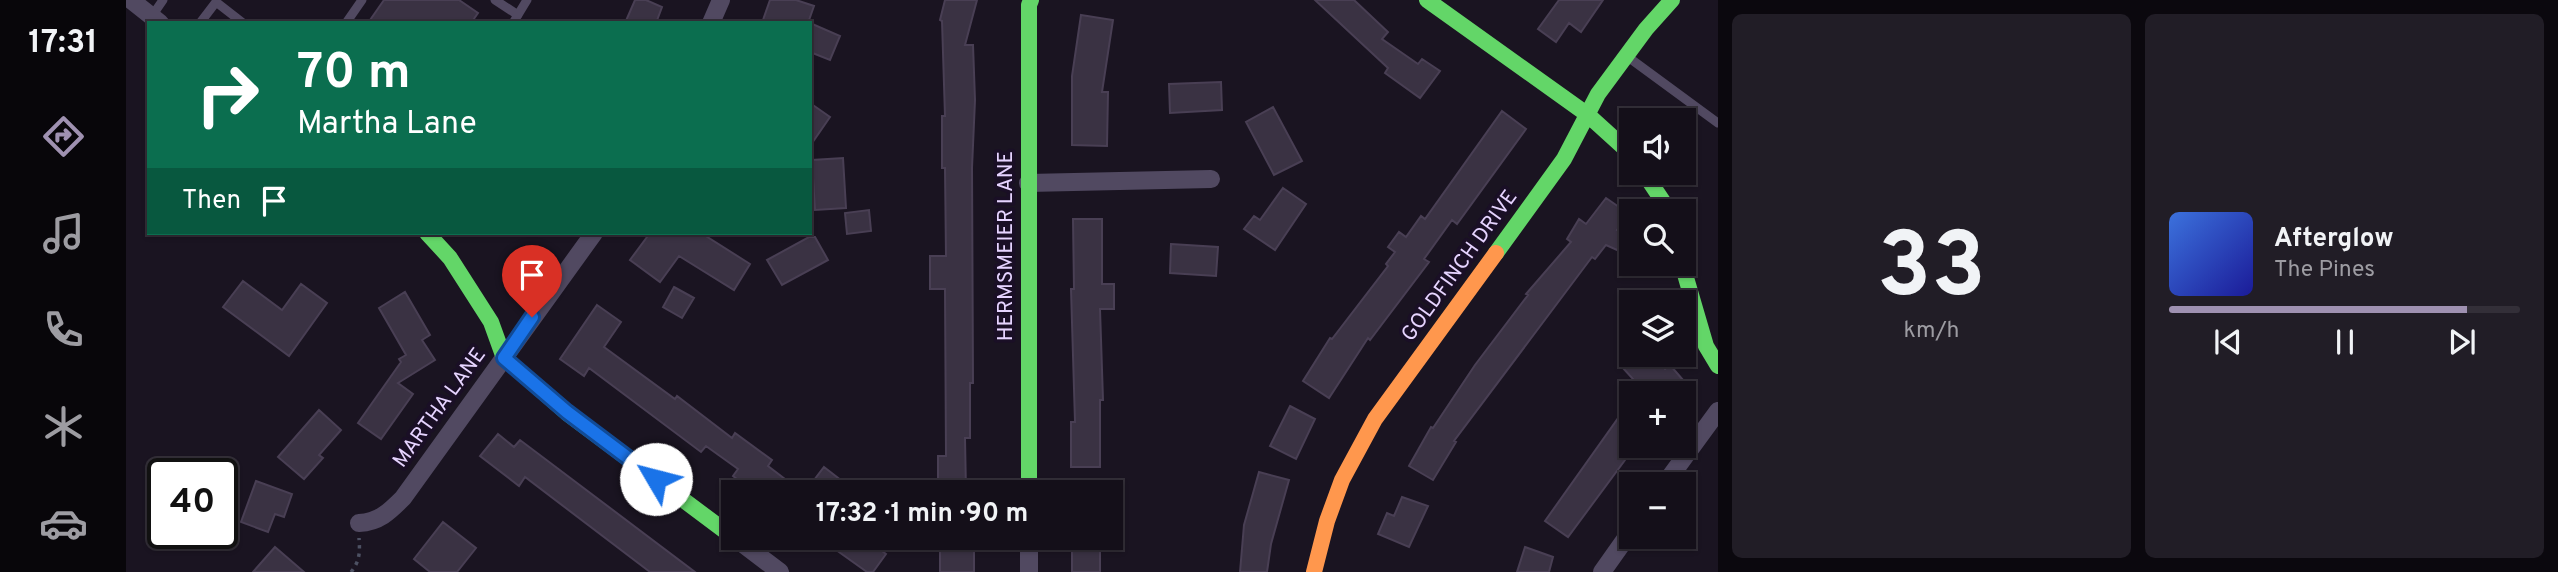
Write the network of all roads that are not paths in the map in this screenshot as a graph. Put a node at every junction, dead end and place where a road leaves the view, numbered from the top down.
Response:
1 (131, 0) edge
2 (163, 0) edge
3 (362, 0) edge
4 (495, 0) edge
5 (527, 0) edge
6 (721, 0) edge
7 (1031, 0) edge
8 (1428, 0) edge
9 (1672, 0) edge
10 (216, 1) edge
11 (156, 19) edge
12 (515, 19) edge
13 (201, 21) edge
14 (241, 21) edge
15 (347, 21) edge
16 (712, 21) edge
17 (1626, 56) junction
18 (1588, 115) junction
19 (1718, 123) edge
20 (1619, 143) edge
21 (1211, 179) dead end
22 (1028, 183) junction
23 (429, 235) edge
24 (593, 235) edge
25 (1686, 276) edge
26 (504, 358) junction
27 (1718, 366) edge
28 (1718, 411) edge
29 (1673, 472) edge
30 (1029, 480) edge
31 (359, 523) road end
32 (721, 528) edge
33 (1619, 548) edge
34 (750, 550) edge
35 (1029, 550) edge
36 (780, 572) edge
37 (1029, 572) edge
38 (1314, 572) edge
39 (1602, 572) edge

1 - 11 street
2 - 11 lane
3 - 15 lane
4 - 12 lane
5 - 12 lane
6 - 16 street
7 - 22 street, HERMSMEIER LANE
8 - 18 street
9 - 17 street, GOLDFINCH DRIVE
10 - 13 lane
10 - 14 lane
17 - 18 street, GOLDFINCH DRIVE
17 - 19 lane
18 - 20 street
18 - 38 street, GOLDFINCH DRIVE
21 - 22 street
22 - 30 street, HERMSMEIER LANE
23 - 26 street
24 - 26 street, MARTHA LANE
25 - 27 street
26 - 31 street, MARTHA LANE
26 - 32 street
28 - 29 street
33 - 39 street
34 - 36 street
35 - 37 street

